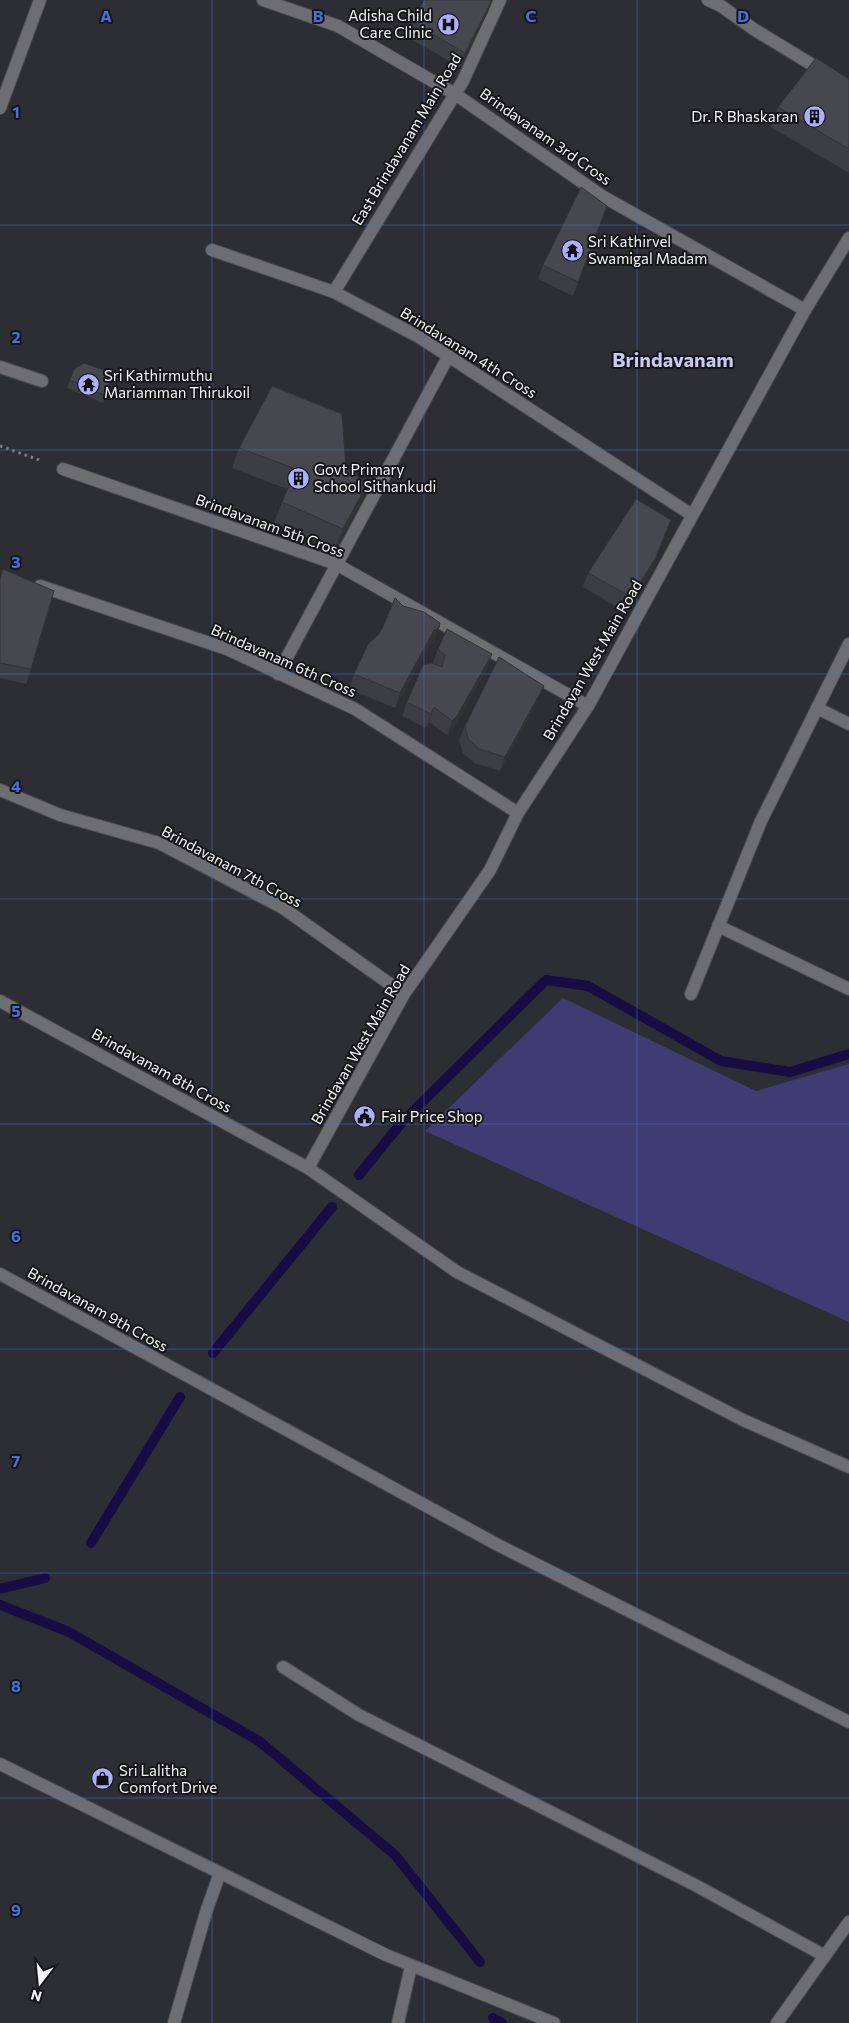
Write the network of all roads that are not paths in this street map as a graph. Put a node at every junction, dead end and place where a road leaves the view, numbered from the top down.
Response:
1 (40, 0) edge
2 (263, 0) edge
3 (500, 0) edge
4 (708, 0) edge
5 (723, 3) edge
6 (287, 4) edge
7 (849, 87) edge
8 (455, 94) junction
9 (0, 108) edge
10 (849, 238) edge
11 (212, 250) dead end
12 (334, 292) junction
13 (806, 310) junction
14 (448, 357) junction
15 (0, 367) edge
16 (42, 381) dead end
17 (63, 469) road end
18 (692, 515) junction
19 (336, 564) junction
20 (26, 582) edge
21 (849, 644) edge
22 (278, 674) junction
23 (588, 706) junction
24 (817, 708) junction
25 (849, 724) edge
26 (0, 790) edge
27 (518, 813) junction
28 (718, 926) junction
29 (849, 989) edge
30 (404, 994) junction
31 (691, 994) dead end
32 (0, 1000) edge
33 (308, 1168) junction
34 (0, 1274) edge
35 (849, 1467) edge
36 (283, 1667) dead end
37 (849, 1722) edge
38 (0, 1764) edge
39 (220, 1873) junction
40 (849, 1922) edge
41 (825, 1956) junction
42 (411, 1966) junction
43 (174, 2023) edge
44 (398, 2023) edge
45 (554, 2023) edge
46 (777, 2023) edge

1 - 9 street
2 - 6 street, Brindavanam 3rd Cross
3 - 8 street, East Brindavanam Main Road
4 - 5 street
5 - 7 street
6 - 8 street, Brindavanam 3rd Cross
8 - 12 street, East Brindavanam Main Road
8 - 13 street, Brindavanam 3rd Cross
10 - 13 street, Brindavan West Main Road
11 - 12 street, Brindavanam 4th Cross
12 - 14 street, Brindavanam 4th Cross
13 - 18 street, Brindavan West Main Road
14 - 18 street, Brindavanam 4th Cross
14 - 19 street
15 - 16 street
17 - 19 street, Brindavanam 5th Cross
18 - 23 street, Brindavan West Main Road
19 - 22 street
19 - 23 street, Brindavanam 5th Cross
20 - 22 street, Brindavanam 6th Cross
21 - 24 street
22 - 27 street, Brindavanam 6th Cross
23 - 27 street, Brindavan West Main Road
24 - 25 street
24 - 28 street
26 - 30 street, Brindavanam 7th Cross
27 - 30 street, Brindavan West Main Road
28 - 29 street
28 - 31 street
30 - 33 street, Brindavan West Main Road
32 - 33 street, Brindavanam 8th Cross
33 - 35 street, Brindavanam 8th Cross
34 - 37 street, Brindavanam 9th Cross
36 - 41 street
38 - 39 street
39 - 42 street
39 - 43 street
40 - 41 street
41 - 46 street
42 - 44 street
42 - 45 street

